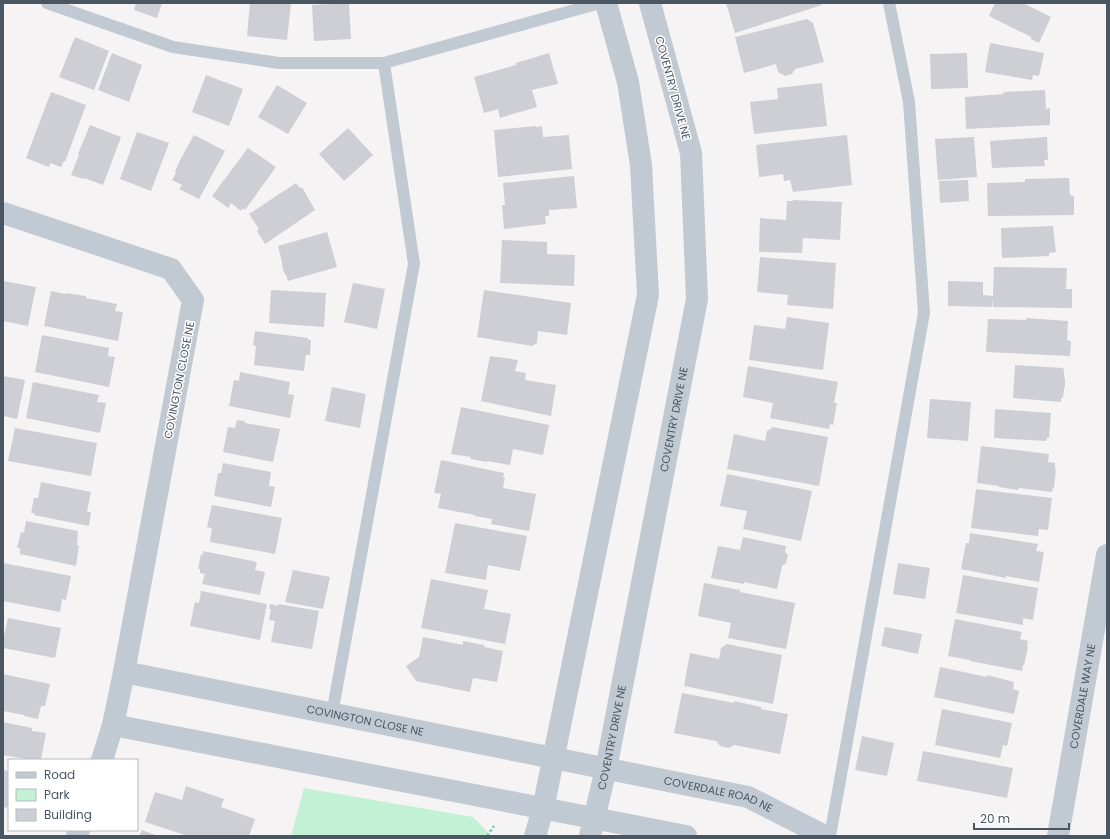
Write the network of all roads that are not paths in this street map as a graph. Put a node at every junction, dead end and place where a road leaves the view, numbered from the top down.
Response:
1 (47, 3) edge
2 (600, 3) edge
3 (606, 3) edge
4 (650, 3) edge
5 (889, 3) edge
6 (384, 63) junction
7 (3, 213) edge
8 (1107, 555) edge
9 (124, 672) junction
10 (332, 714) junction
11 (113, 725) junction
12 (553, 758) junction
13 (102, 759) edge
14 (606, 769) junction
15 (543, 808) junction
16 (593, 827) edge
17 (535, 836) edge
18 (686, 836) edge
19 (825, 836) edge
20 (830, 836) edge
21 (1058, 836) edge

1 - 6 lane
2 - 6 lane
3 - 12 street
4 - 14 street, COVENTRY DRIVE NE
5 - 20 lane
6 - 10 lane
7 - 9 street, COVINGTON CLOSE NE
8 - 21 street, COVERDALE WAY NE
9 - 10 street, COVINGTON CLOSE NE
9 - 11 street, COVINGTON CLOSE NE
10 - 12 street, COVINGTON CLOSE NE
11 - 13 street, COVINGTON CLOSE NE
11 - 15 street
12 - 14 street, COVINGTON CLOSE NE
12 - 15 street
14 - 16 street, COVENTRY DRIVE NE
14 - 19 street, COVERDALE ROAD NE
15 - 16 street
15 - 17 street
16 - 18 street

